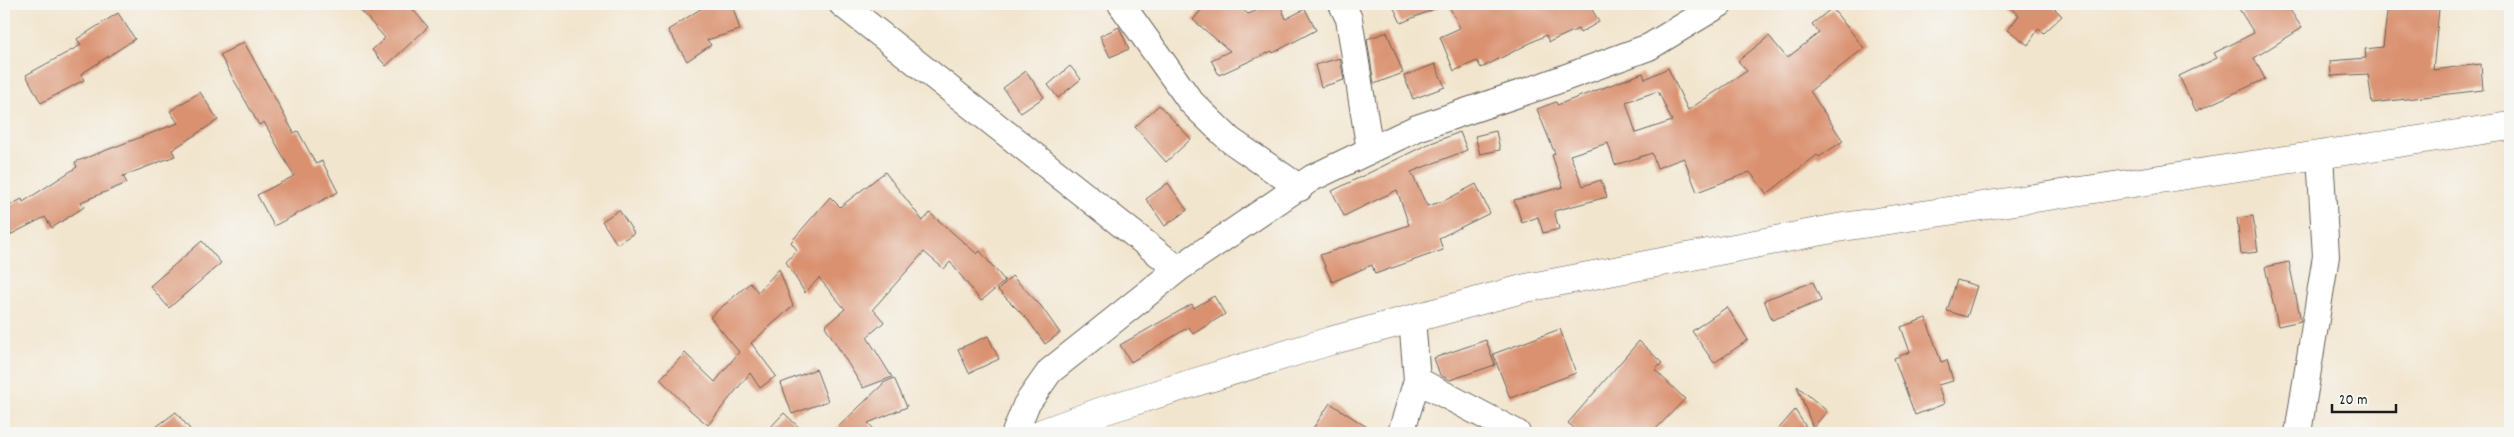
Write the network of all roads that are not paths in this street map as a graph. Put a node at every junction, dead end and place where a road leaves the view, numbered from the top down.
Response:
1 (842, 4) edge
2 (1121, 4) edge
3 (1342, 4) edge
4 (1720, 4) edge
5 (2510, 126) edge
6 (1370, 151) junction
7 (2320, 155) junction
8 (1300, 188) junction
9 (1178, 269) junction
10 (1412, 319) junction
11 (1417, 380) junction
12 (1015, 433) edge
13 (1042, 433) edge
14 (1401, 433) edge
15 (1517, 433) edge
16 (2298, 433) edge

1 - 9 street
2 - 8 street
3 - 6 street
4 - 6 street
5 - 7 main road
6 - 8 street
7 - 10 main road
7 - 16 street
8 - 9 street
9 - 12 street
10 - 11 street
10 - 13 main road
11 - 14 street
11 - 15 street

